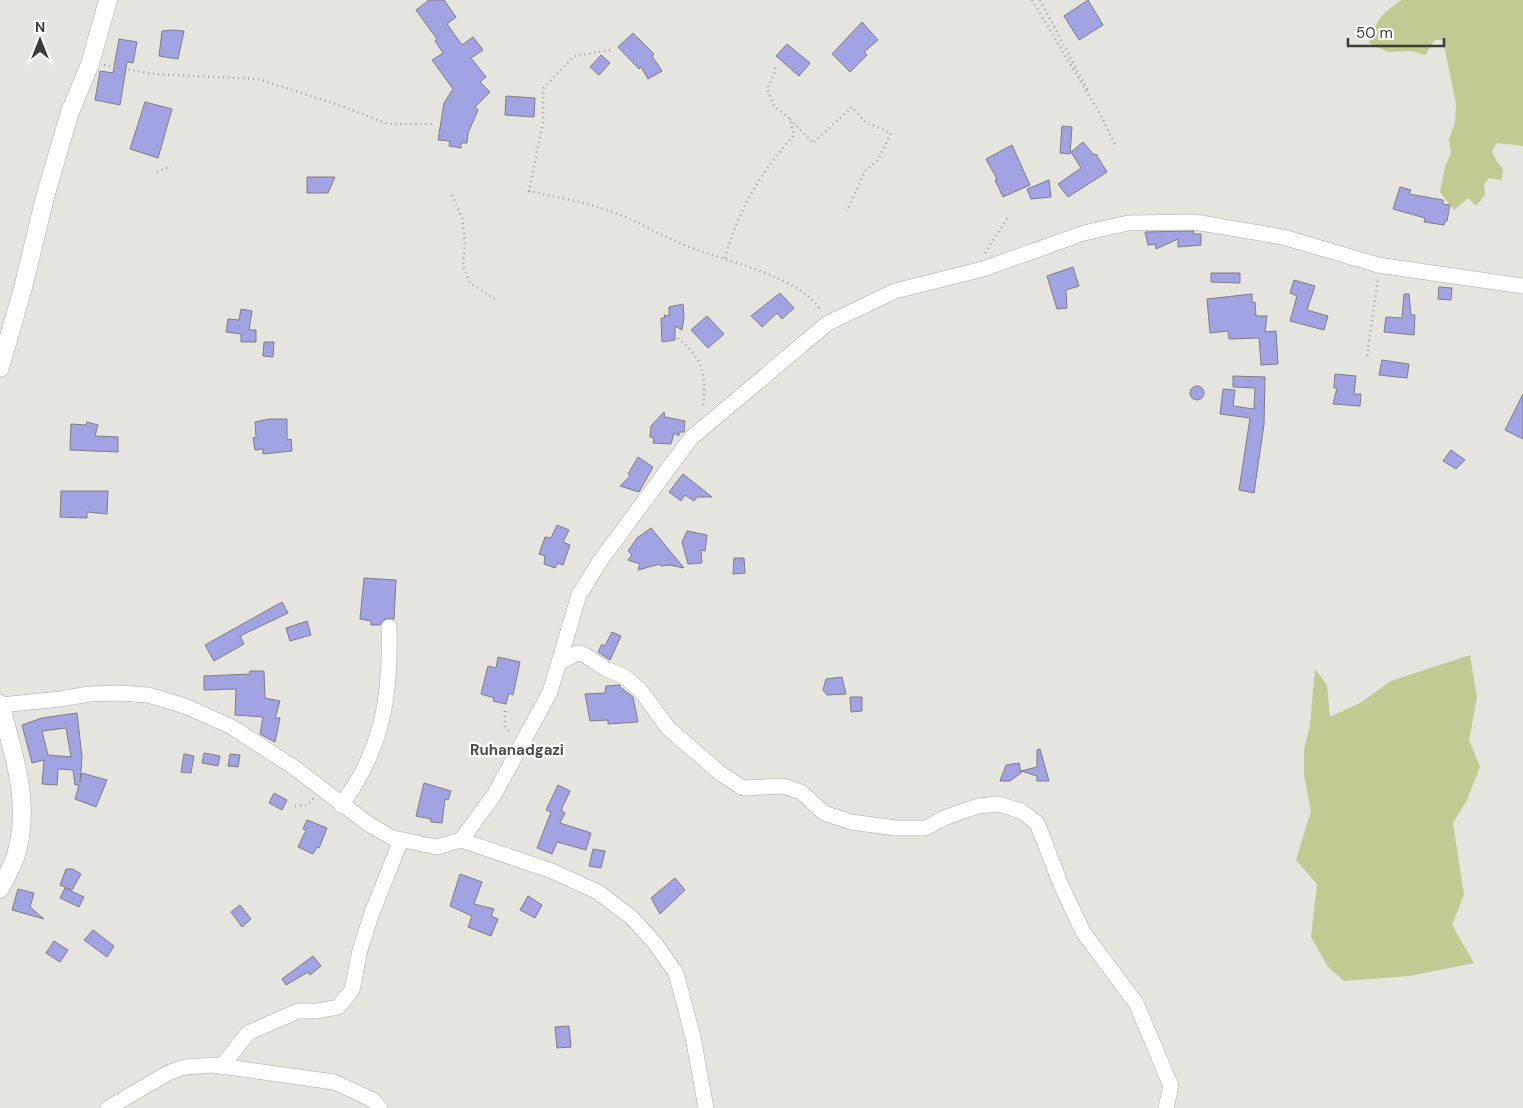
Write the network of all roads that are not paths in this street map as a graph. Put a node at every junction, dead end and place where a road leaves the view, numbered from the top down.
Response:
1 (108, 0) edge
2 (1523, 286) edge
3 (0, 368) edge
4 (388, 627) dead end
5 (559, 662) junction
6 (0, 704) edge
7 (342, 805) junction
8 (401, 840) junction
9 (461, 840) junction
10 (0, 889) edge
11 (222, 1066) junction
12 (108, 1108) edge
13 (380, 1108) edge
14 (706, 1108) edge
15 (1166, 1108) edge

1 - 3 street
2 - 5 street
4 - 7 street
5 - 9 street
5 - 15 street
6 - 7 street
6 - 10 street
7 - 8 street
8 - 9 street
8 - 11 street
9 - 14 street
11 - 12 street
11 - 13 street

